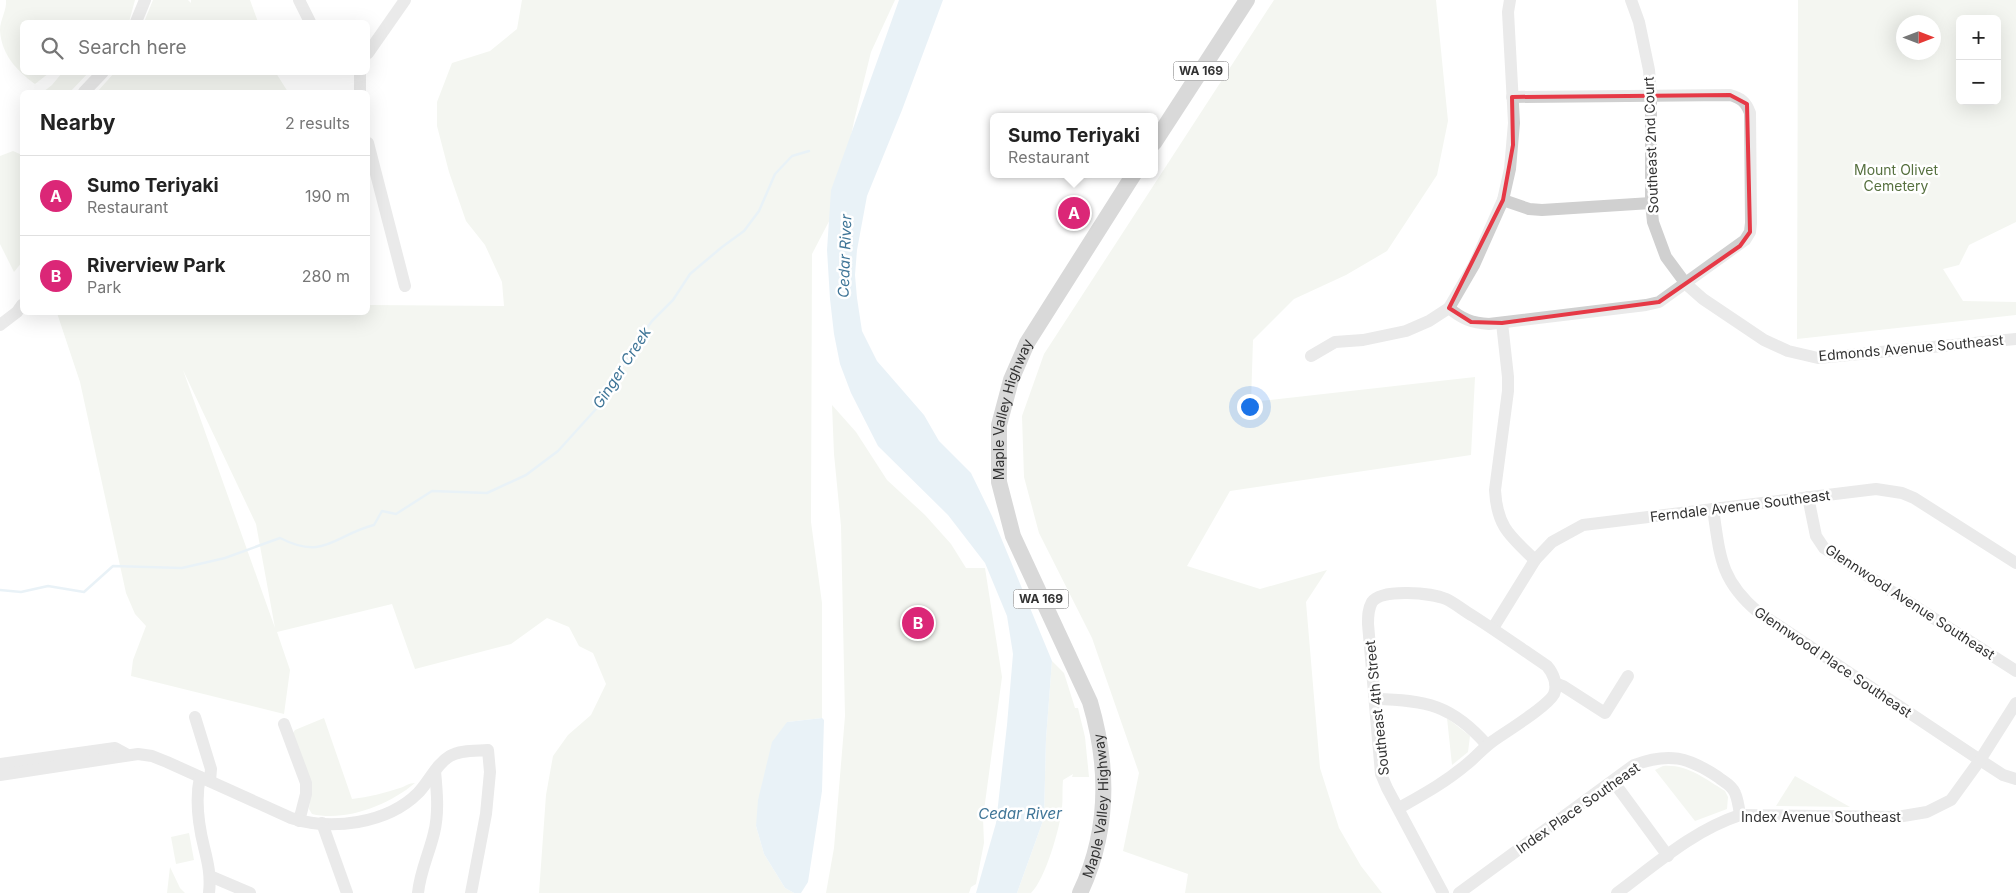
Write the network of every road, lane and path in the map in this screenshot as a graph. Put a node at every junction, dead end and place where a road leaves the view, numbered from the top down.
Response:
1 (145, 0) edge
2 (299, 0) edge
3 (405, 0) edge
4 (1247, 0) edge
5 (1510, 0) edge
6 (1646, 0) edge
7 (1632, 2) edge
8 (137, 20) edge
9 (309, 20) edge
10 (370, 50) edge
11 (100, 75) edge
12 (360, 75) edge
13 (86, 90) edge
14 (360, 90) edge
15 (1512, 96) junction
16 (1651, 96) junction
17 (1158, 137) edge
18 (370, 151) edge
19 (1131, 178) edge
20 (1503, 200) junction
21 (1651, 203) junction
22 (1686, 284) junction
23 (405, 286) dead end
24 (20, 308) edge
25 (1449, 308) junction
26 (1502, 323) junction
27 (0, 325) edge
28 (2016, 339) edge
29 (1310, 356) dead end
30 (1808, 497) junction
31 (1713, 509) junction
32 (1535, 560) junction
33 (2016, 563) edge
34 (1493, 628) junction
35 (2016, 671) edge
36 (1628, 676) dead end
37 (1555, 683) junction
38 (1375, 699) junction
39 (2016, 703) edge
40 (195, 716) dead end
41 (284, 724) dead end
42 (1487, 745) junction
43 (126, 754) junction
44 (1980, 760) junction
45 (0, 764) edge
46 (435, 771) junction
47 (0, 775) edge
48 (205, 779) junction
49 (2016, 779) edge
50 (1613, 781) junction
51 (1398, 808) junction
52 (1740, 816) junction
53 (299, 821) junction
54 (322, 823) junction
55 (1668, 856) junction
56 (210, 876) junction
57 (209, 893) edge
58 (250, 893) edge
59 (347, 893) edge
60 (418, 893) edge
61 (471, 893) edge
62 (1080, 893) edge
63 (1443, 893) edge
64 (1459, 893) edge
65 (1618, 893) edge

1 - 8 street
2 - 9 street
3 - 10 street
4 - 17 main road, WA 169
5 - 15 street
6 - 7 street
7 - 16 street, Southeast 2nd Court
11 - 13 street
12 - 14 street
15 - 16 street
15 - 20 street
16 - 21 street, Southeast 2nd Court
16 - 22 street
18 - 23 street
19 - 62 main road, Maple Valley Highway / WA 169
20 - 21 street
20 - 25 street
21 - 22 street, Southeast 2nd Court
22 - 26 street
22 - 28 street, Edmonds Avenue Southeast
24 - 27 street
25 - 26 street
25 - 29 street
26 - 32 street
30 - 31 street, Ferndale Avenue Southeast
30 - 33 street, Ferndale Avenue Southeast
30 - 35 street, Glennwood Avenue Southeast
31 - 32 street, Ferndale Avenue Southeast
31 - 44 street, Glennwood Place Southeast
32 - 34 street, Ferndale Avenue Southeast
34 - 37 street
34 - 38 street, Southeast 4th Street
36 - 37 street
37 - 42 street
38 - 42 street
38 - 51 street, Southeast 4th Street
39 - 44 street, Index Avenue Southeast
40 - 48 street
41 - 53 street
42 - 51 street
43 - 45 street
43 - 47 street
43 - 48 street
44 - 49 street, Glennwood Place Southeast
44 - 52 street, Index Avenue Southeast
46 - 54 street
46 - 60 street
46 - 61 street
48 - 53 street
48 - 56 street
50 - 52 street, Index Place Southeast
50 - 55 street
50 - 64 street, Index Place Southeast
51 - 63 street, Southeast 4th Street
52 - 55 street, Index Avenue Southeast
53 - 54 street
54 - 59 street
55 - 65 street, Index Avenue Southeast
56 - 57 street
56 - 58 street

